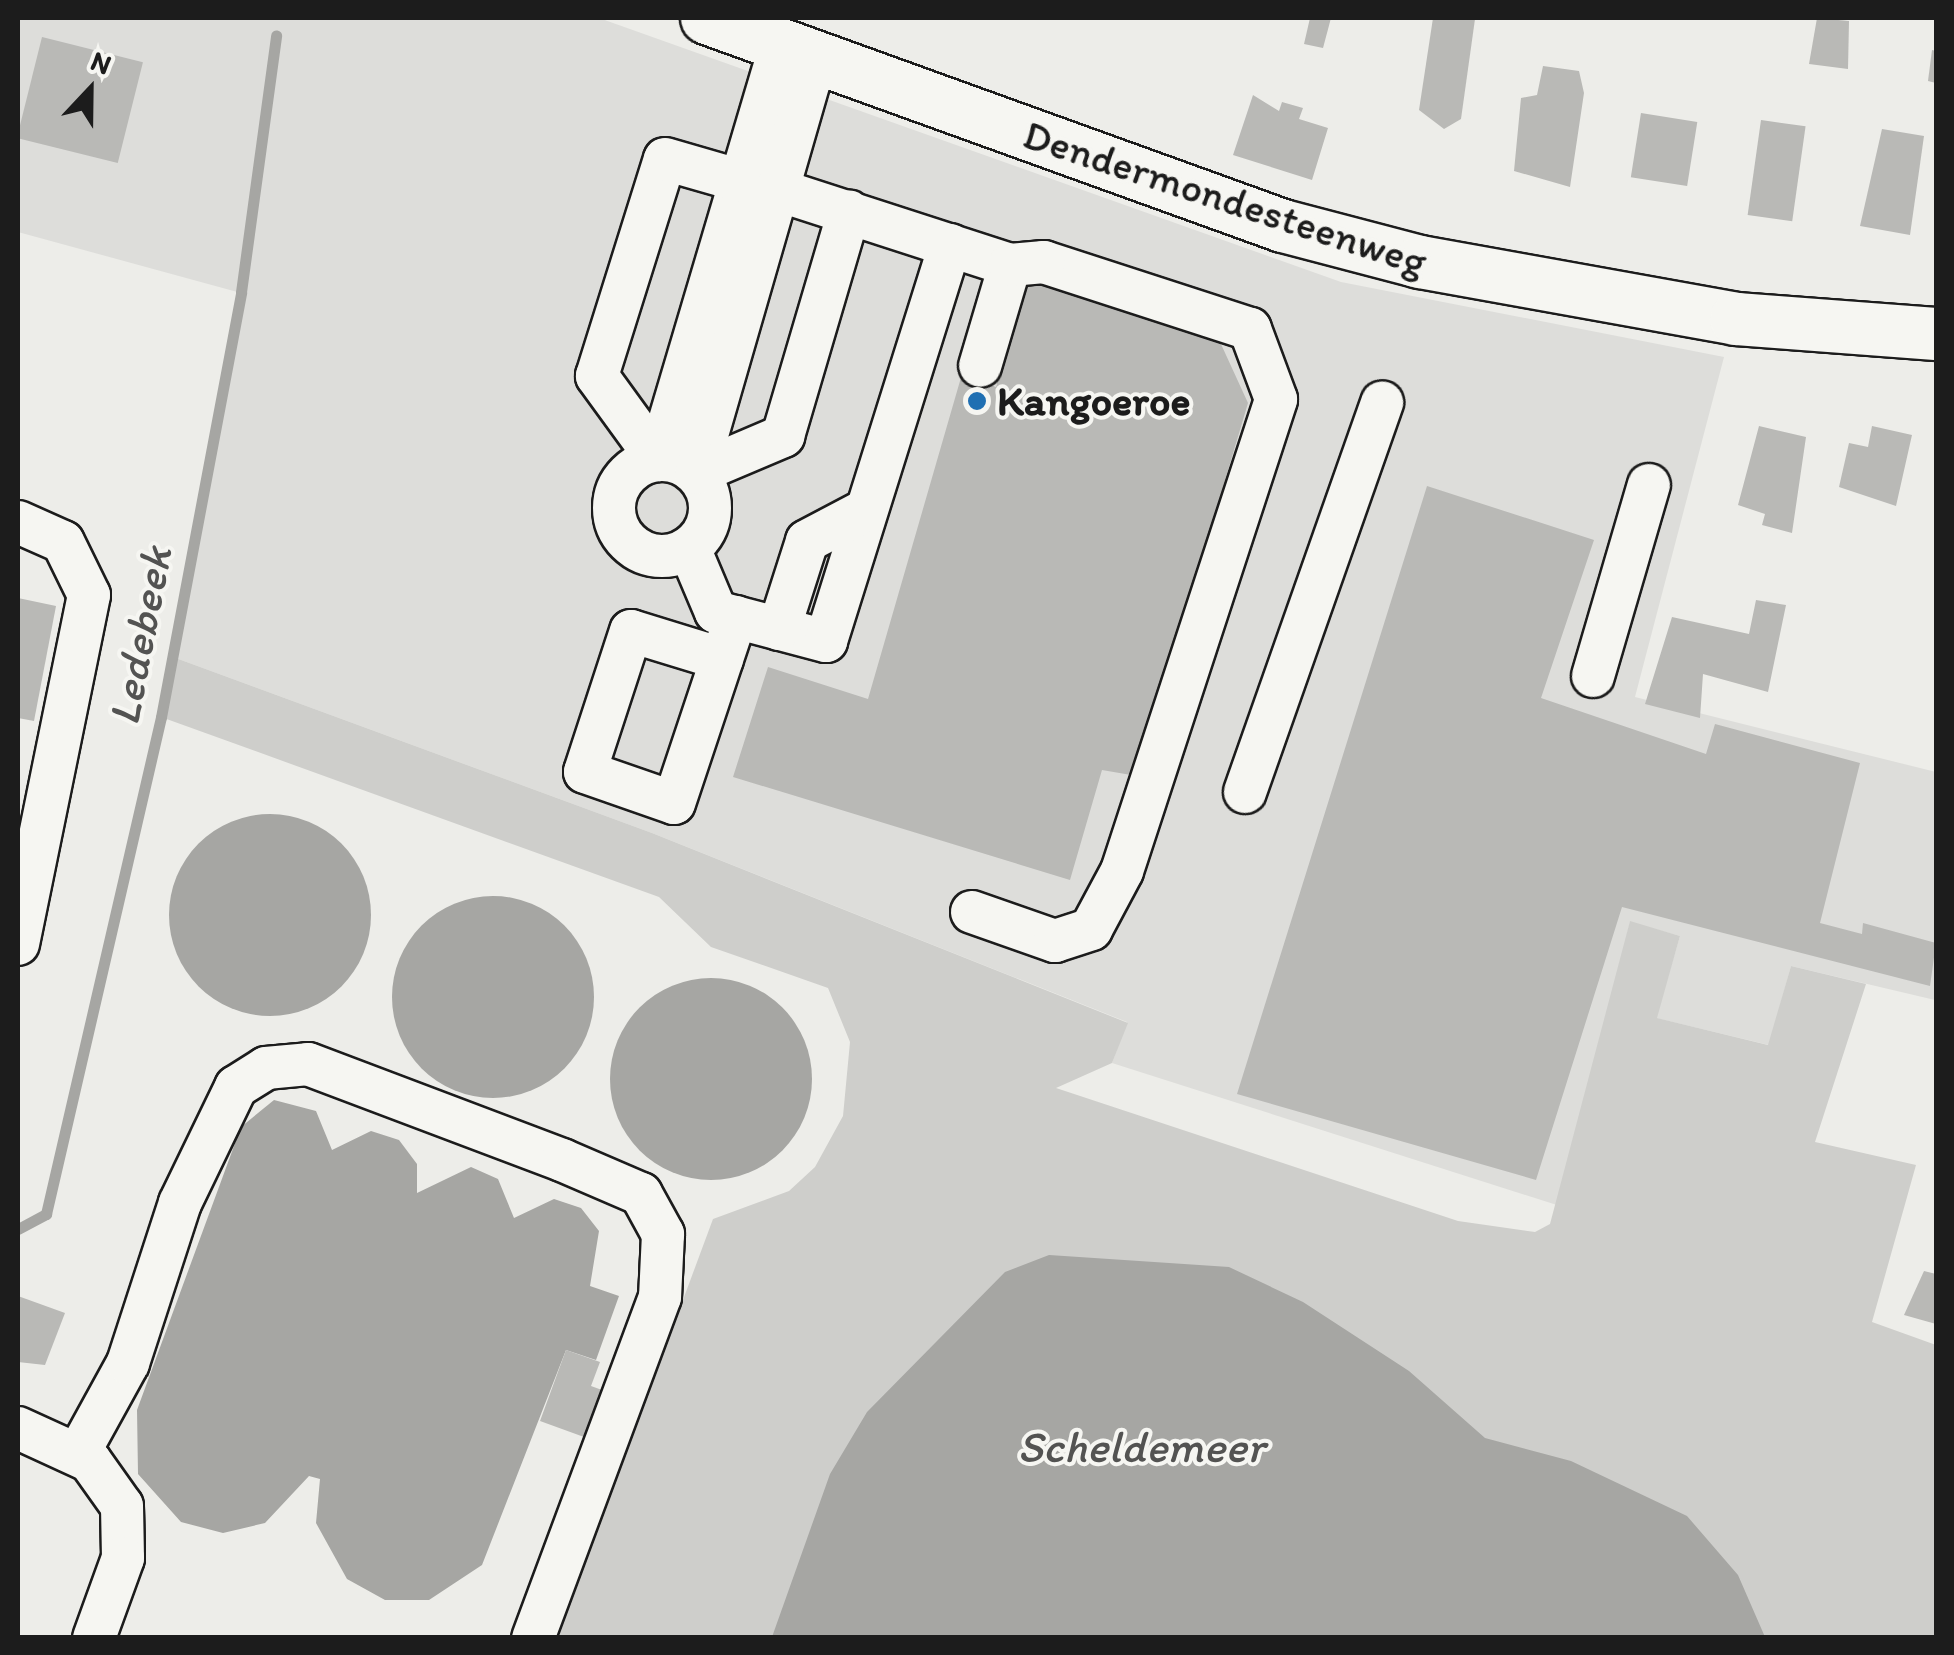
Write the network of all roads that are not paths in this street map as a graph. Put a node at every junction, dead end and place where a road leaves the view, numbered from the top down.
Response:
1 (707, 18) edge
2 (798, 52) junction
3 (760, 185) junction
4 (849, 212) junction
5 (950, 245) junction
6 (1010, 265) junction
7 (1936, 334) edge
8 (980, 366) dead end
9 (1382, 402) dead end
10 (677, 467) junction
11 (1649, 485) dead end
12 (18, 522) edge
13 (689, 548) junction
14 (736, 617) junction
15 (722, 659) dead end
16 (1593, 676) dead end
17 (1244, 792) dead end
18 (972, 912) dead end
19 (18, 944) edge
20 (18, 1428) edge
21 (78, 1454) junction
22 (94, 1638) edge
23 (533, 1638) edge

1 - 2 main road, Dendermondesteenweg
2 - 3 lane
2 - 7 main road, Dendermondesteenweg
3 - 4 lane
3 - 10 lane
3 - 10 lane
4 - 5 lane
4 - 10 lane
5 - 6 lane
5 - 14 lane
6 - 8 lane
6 - 18 lane
9 - 17 lane
10 - 13 lane
10 - 13 lane
11 - 16 lane
12 - 19 lane
13 - 14 lane
14 - 15 lane
20 - 21 lane
21 - 22 lane
21 - 23 lane

